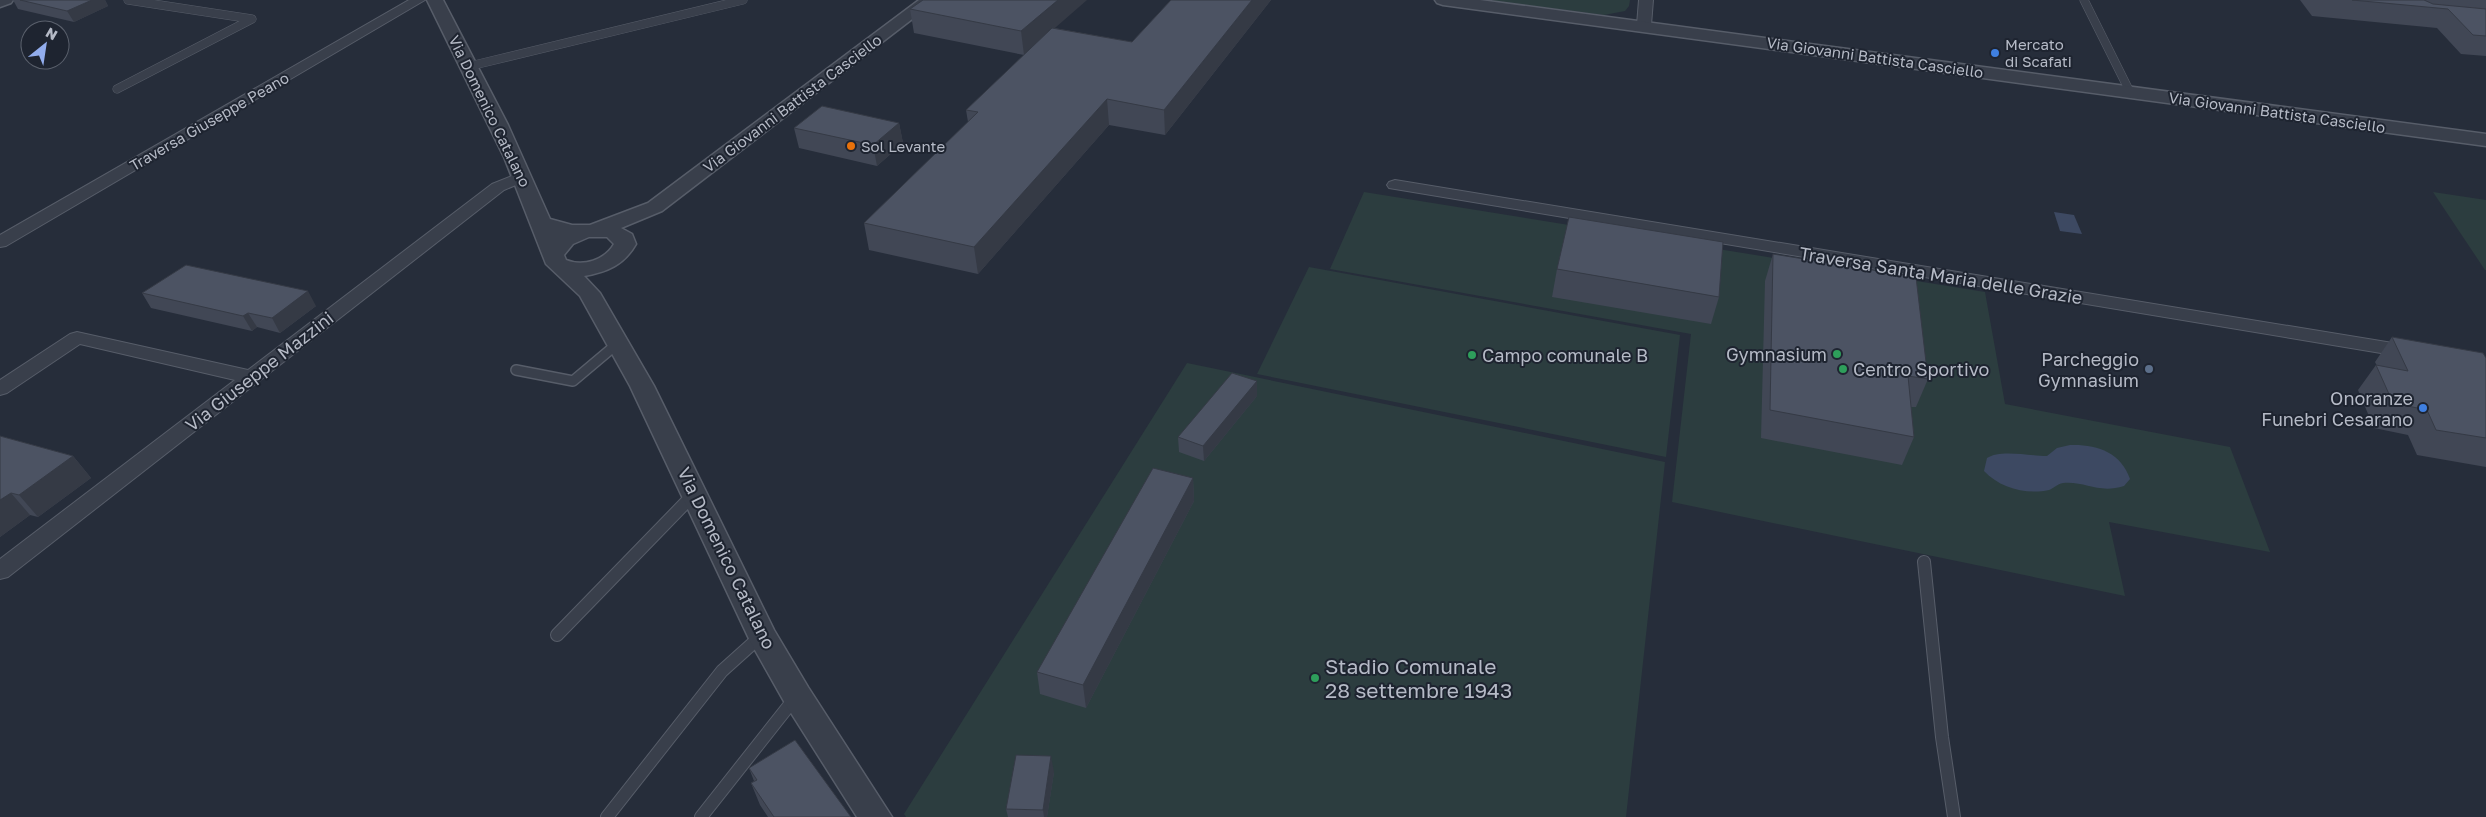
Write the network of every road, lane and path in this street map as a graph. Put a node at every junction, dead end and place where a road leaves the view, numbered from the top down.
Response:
1 (5, 0) edge
2 (128, 0) edge
3 (418, 0) edge
4 (435, 0) edge
5 (743, 0) edge
6 (929, 0) edge
7 (1443, 0) edge
8 (1646, 0) edge
9 (2084, 0) edge
10 (0, 2) edge
11 (1644, 26) junction
12 (470, 66) junction
13 (118, 89) dead end
14 (2130, 92) junction
15 (2486, 140) edge
16 (522, 177) junction
17 (1395, 185) dead end
18 (656, 207) junction
19 (542, 223) junction
20 (589, 232) junction
21 (0, 242) edge
22 (616, 255) junction
23 (557, 261) junction
24 (589, 294) junction
25 (617, 344) junction
26 (2430, 356) edge
27 (516, 370) dead end
28 (251, 377) junction
29 (0, 389) edge
30 (696, 492) junction
31 (1924, 562) dead end
32 (0, 571) edge
33 (762, 635) junction
34 (556, 636) dead end
35 (797, 696) junction
36 (607, 817) edge
37 (702, 817) edge
38 (875, 817) edge
39 (1954, 817) edge

1 - 10 street
2 - 13 lane
3 - 21 street, Traversa Giuseppe Peano
4 - 12 street, Via Domenico Catalano
5 - 12 lane
6 - 18 street, Via Giovanni Battista Casciello
7 - 11 street, Via Giovanni Battista Casciello
8 - 11 street
9 - 14 lane
11 - 14 street, Via Giovanni Battista Casciello
12 - 16 street, Via Domenico Catalano
14 - 15 street, Via Giovanni Battista Casciello
16 - 19 street, Via Domenico Catalano
16 - 28 street, Via Giuseppe Mazzini
17 - 26 street, Traversa Santa Maria delle Grazie
18 - 20 street, Via Giovanni Battista Casciello
18 - 22 street, Via Giovanni Battista Casciello
19 - 20 street
19 - 23 street, Via Domenico Catalano
20 - 22 street
20 - 23 street
22 - 23 street
22 - 24 street
23 - 24 street, Via Domenico Catalano
24 - 25 street, Via Domenico Catalano
25 - 27 lane
25 - 30 street, Via Domenico Catalano
28 - 29 street
28 - 32 street, Via Giuseppe Mazzini
30 - 33 street, Via Domenico Catalano
30 - 34 lane
31 - 39 lane
33 - 35 street, Via Domenico Catalano
33 - 36 lane
35 - 37 lane
35 - 38 street, Via Domenico Catalano

